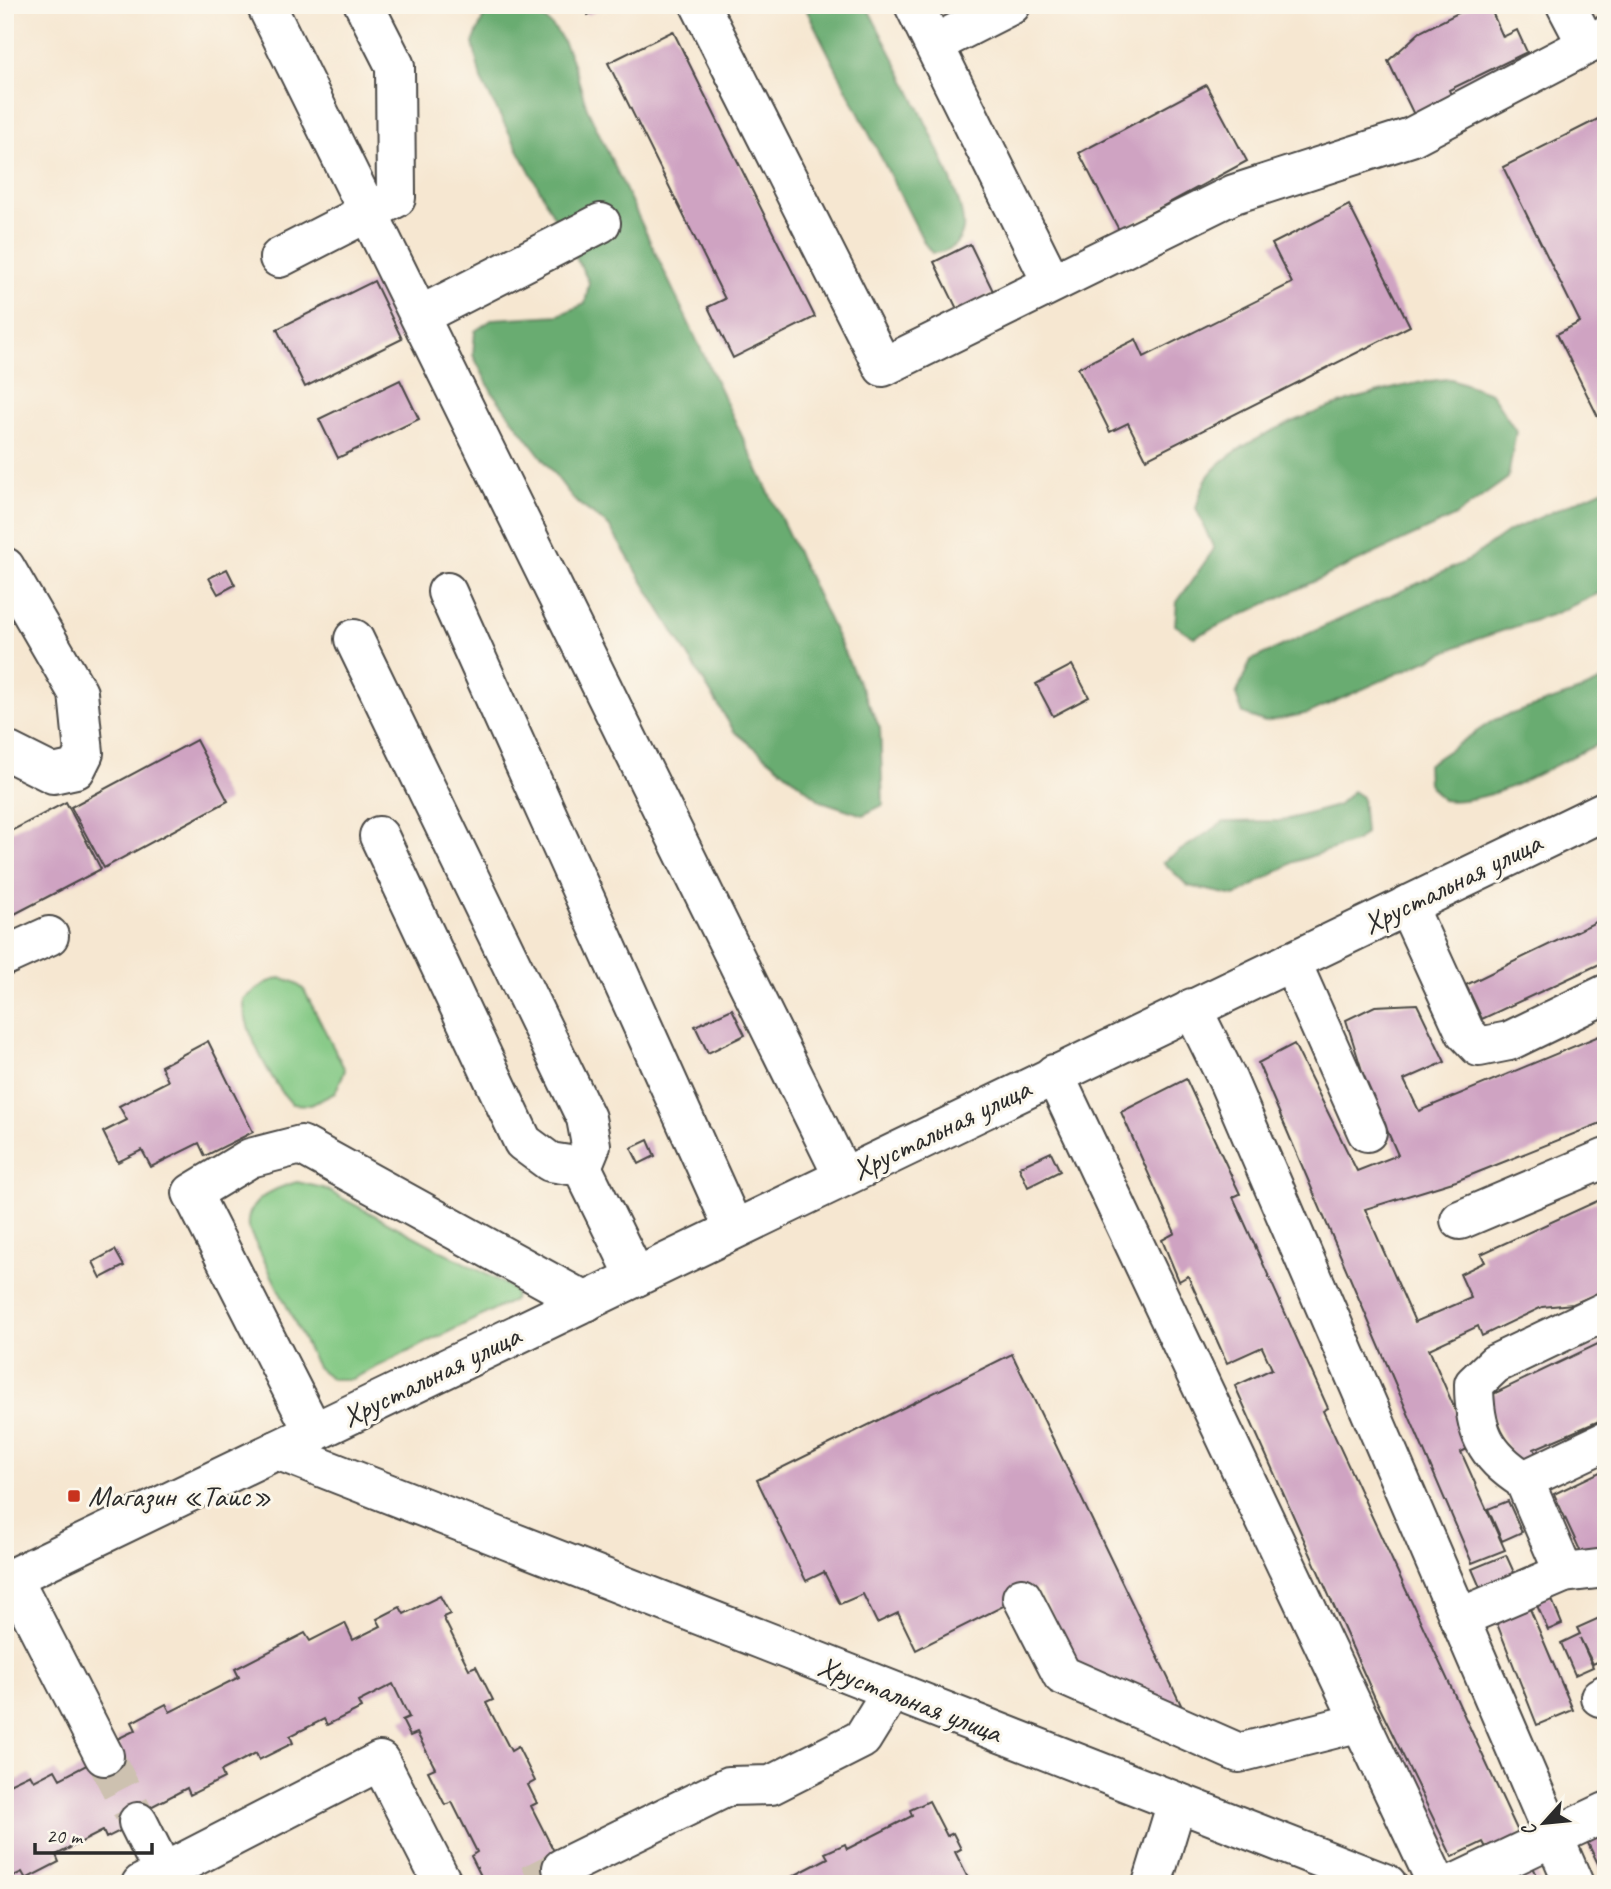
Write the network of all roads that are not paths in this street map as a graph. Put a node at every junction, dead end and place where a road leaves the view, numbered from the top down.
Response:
1 (267, 5) edge
2 (364, 5) edge
3 (700, 5) edge
4 (914, 5) edge
5 (1011, 5) edge
6 (1566, 5) edge
7 (1596, 40) edge
8 (934, 44) junction
9 (369, 212) junction
10 (601, 223) dead end
11 (279, 258) dead end
12 (1052, 283) junction
13 (421, 315) junction
14 (5, 567) edge
15 (447, 592) dead end
16 (354, 639) dead end
17 (6, 749) edge
18 (1606, 810) edge
19 (379, 836) dead end
20 (1407, 905) junction
21 (49, 936) dead end
22 (5, 956) edge
23 (1291, 961) junction
24 (1606, 994) edge
25 (1192, 1008) junction
26 (1054, 1074) junction
27 (1367, 1132) dead end
28 (1606, 1158) edge
29 (582, 1167) junction
30 (843, 1176) junction
31 (1460, 1220) dead end
32 (734, 1229) junction
33 (636, 1277) junction
34 (586, 1302) junction
35 (1606, 1311) edge
36 (314, 1433) junction
37 (1606, 1441) edge
38 (277, 1450) junction
39 (1524, 1480) junction
40 (1606, 1568) edge
41 (1564, 1573) junction
42 (9, 1580) edge
43 (1022, 1597) dead end
44 (1459, 1618) junction
45 (891, 1692) junction
46 (1361, 1722) junction
47 (104, 1756) tunnel mouth
48 (1177, 1802) junction
49 (1606, 1812) edge
50 (138, 1822) tunnel mouth
51 (1552, 1837) junction
52 (562, 1868) tunnel mouth
53 (152, 1878) edge
54 (443, 1884) edge
55 (1152, 1884) edge
56 (1387, 1884) edge
57 (1437, 1884) edge
58 (1454, 1884) edge
59 (1574, 1884) edge

1 - 9 street
2 - 9 street
3 - 12 street
4 - 8 street
5 - 8 street
6 - 7 street
7 - 12 street
8 - 12 street
9 - 11 street
9 - 13 street
10 - 13 street
13 - 30 street
14 - 17 street
15 - 32 street
16 - 29 street
18 - 20 street, Хрустальная улица
19 - 29 street
20 - 23 street, Хрустальная улица
20 - 24 street
21 - 22 street
23 - 25 street, Хрустальная улица
23 - 27 street
25 - 26 street, Хрустальная улица
25 - 44 street
26 - 30 street, Хрустальная улица
26 - 46 street
28 - 31 street
29 - 33 street
30 - 32 street, Хрустальная улица
32 - 33 street, Хрустальная улица
33 - 34 street, Хрустальная улица
34 - 36 street, Хрустальная улица
34 - 36 street
35 - 39 street
36 - 38 street, Хрустальная улица
37 - 39 street
38 - 42 street, Хрустальная улица
38 - 45 street, Хрустальная улица
39 - 41 street
40 - 41 street
41 - 44 street
42 - 47 street
43 - 46 street
44 - 51 street
45 - 48 street, Хрустальная улица
45 - 52 street
46 - 57 street
48 - 55 street
48 - 56 street, Хрустальная улица
49 - 51 street
50 - 53 street
51 - 58 street
51 - 59 street
53 - 54 street

